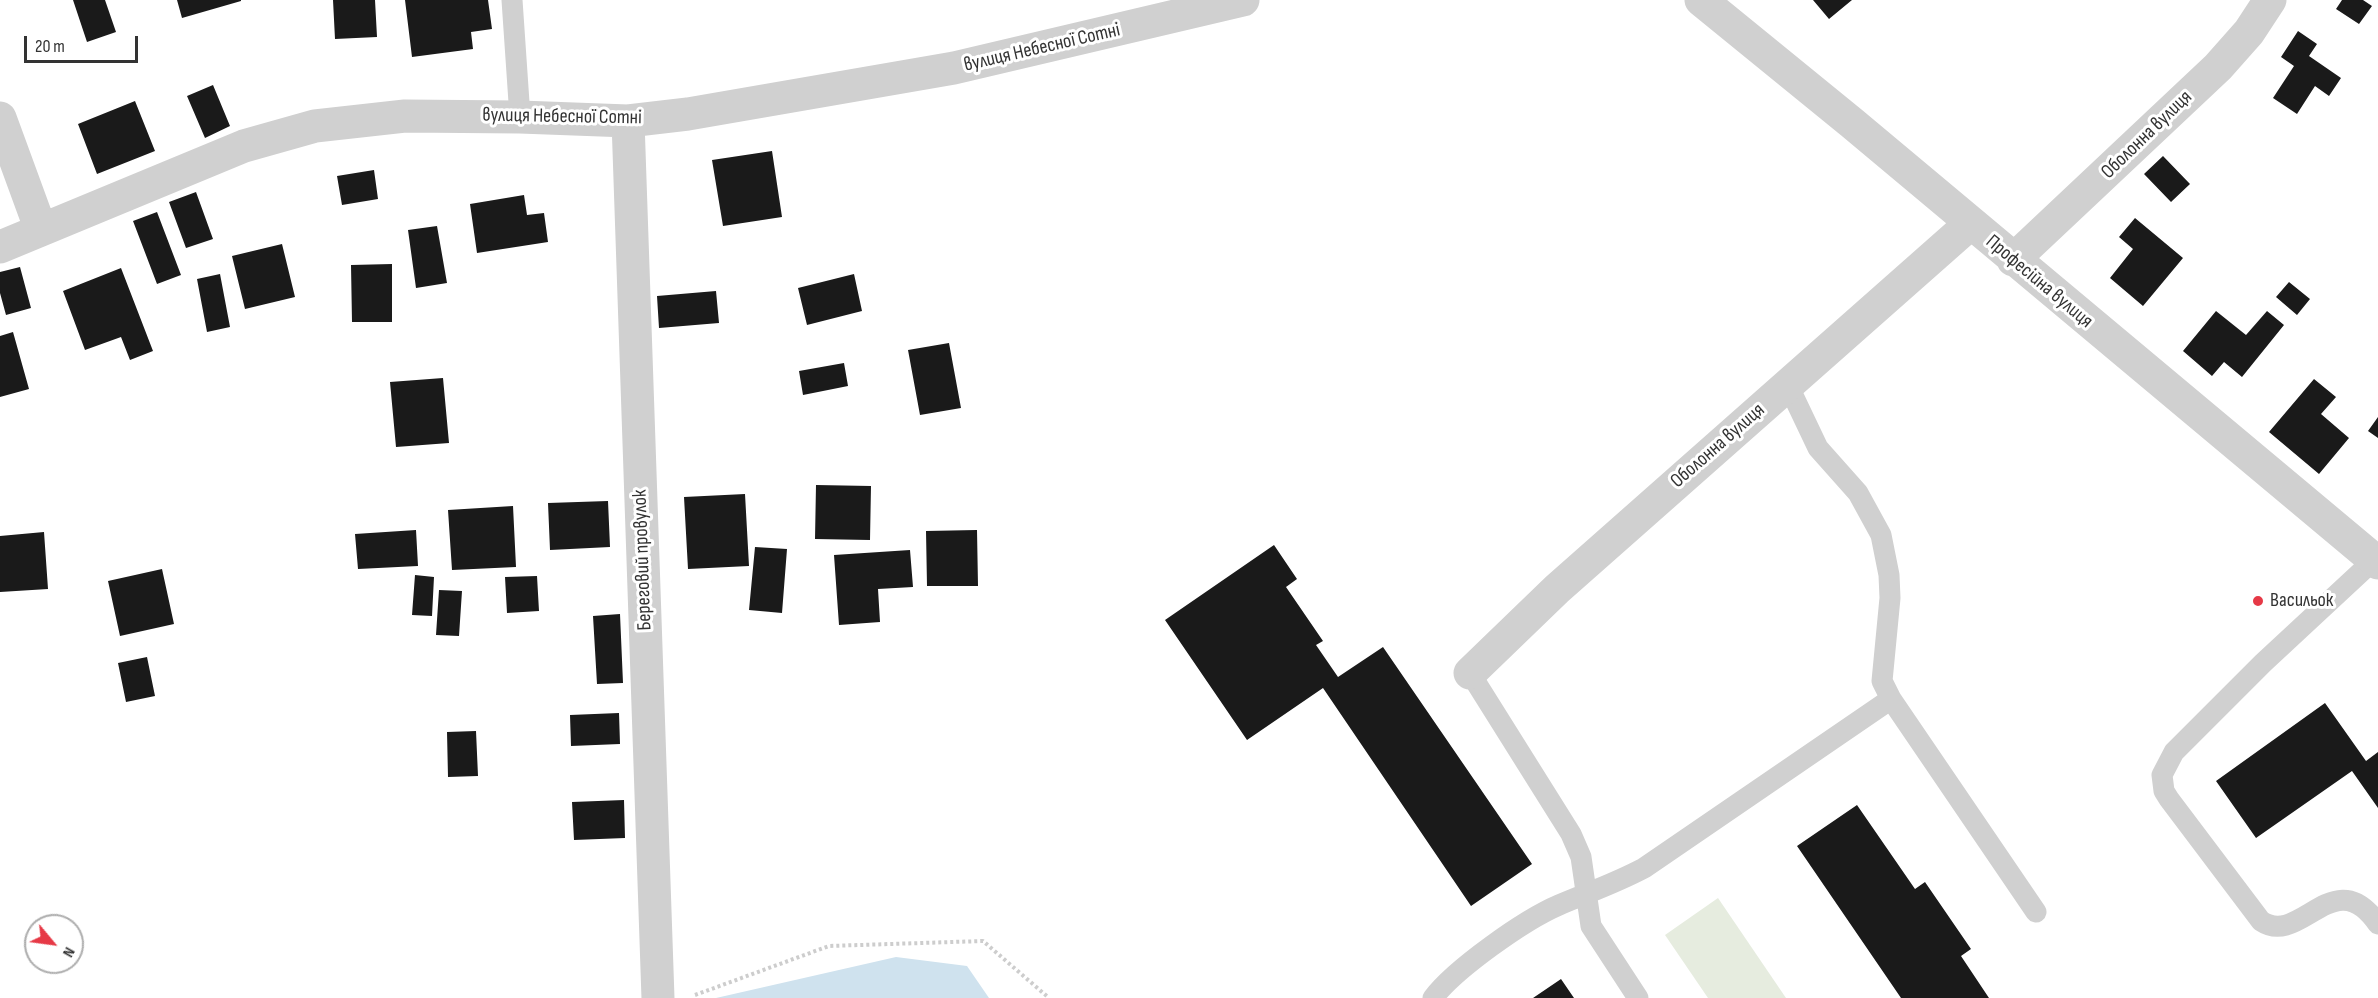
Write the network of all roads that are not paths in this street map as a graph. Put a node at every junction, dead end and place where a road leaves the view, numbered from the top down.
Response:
1 (512, 0) edge
2 (1243, 0) edge
3 (1701, 0) edge
4 (2270, 0) edge
5 (520, 117) junction
6 (0, 118) edge
7 (628, 121) junction
8 (1970, 224) junction
9 (40, 230) junction
10 (0, 247) edge
11 (2013, 260) junction
12 (1788, 385) junction
13 (2376, 562) edge
14 (1470, 673) joint
15 (1891, 699) junction
16 (1586, 895) junction
17 (2036, 912) dead end
18 (2378, 924) edge
19 (658, 998) edge
20 (1433, 998) edge
21 (1638, 998) edge

1 - 5 lane
2 - 7 street, вулиця Небесної Сотні
3 - 8 street, Професійна вулиця
4 - 11 street, Оболонна вулиця
5 - 7 street, вулиця Небесної Сотні
5 - 9 street, вулиця Небесної Сотні
6 - 9 street
7 - 19 street, Береговий провулок
8 - 11 street, Професійна вулиця
8 - 12 street, Оболонна вулиця
9 - 10 street, вулиця Небесної Сотні
11 - 13 street, Професійна вулиця
12 - 14 street, Оболонна вулиця
12 - 15 lane
13 - 18 lane
14 - 16 lane
15 - 16 lane
15 - 17 lane
16 - 20 lane
16 - 21 lane

